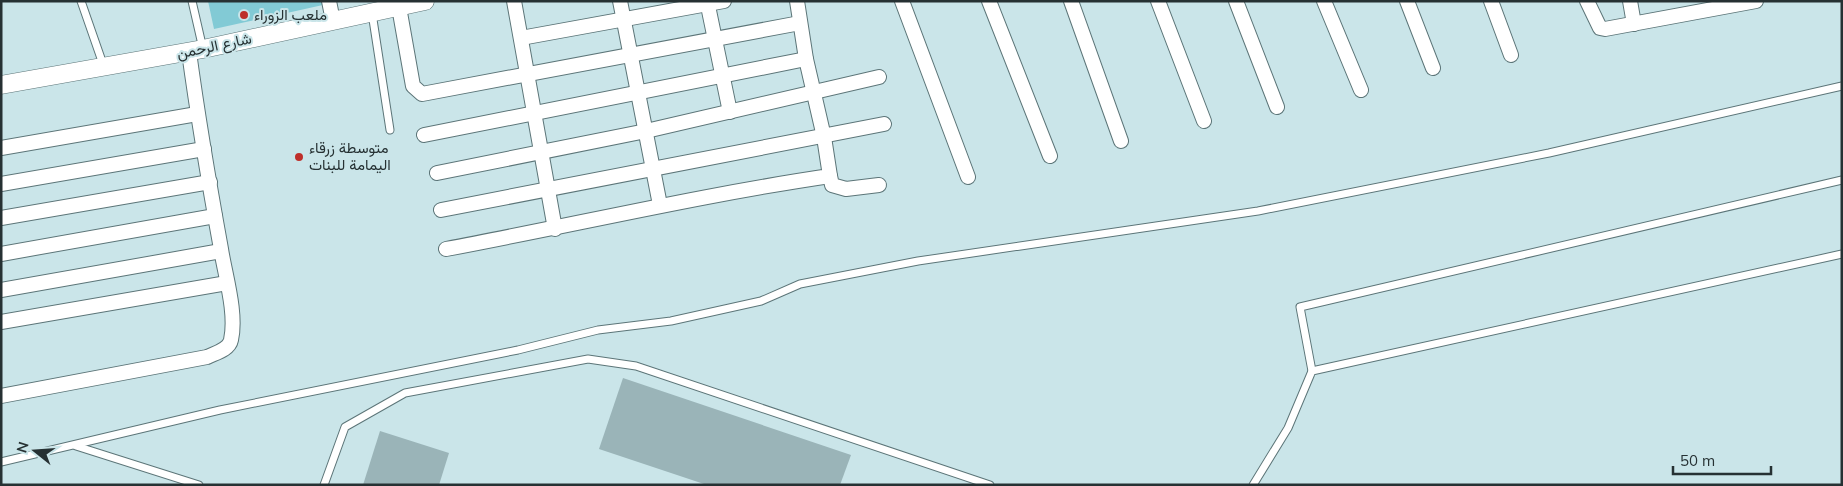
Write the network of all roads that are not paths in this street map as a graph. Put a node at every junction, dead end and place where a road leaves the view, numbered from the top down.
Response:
1 (81, 1) edge
2 (192, 1) edge
3 (330, 1) edge
4 (425, 1) edge
5 (514, 1) edge
6 (620, 1) edge
7 (724, 1) edge
8 (798, 1) edge
9 (902, 1) edge
10 (989, 1) edge
11 (1071, 1) edge
12 (1158, 1) edge
13 (1236, 1) edge
14 (1324, 1) edge
15 (1407, 1) edge
16 (1490, 1) edge
17 (1587, 1) edge
18 (1630, 1) edge
19 (1756, 1) edge
20 (707, 3) edge
21 (1708, 6) edge
22 (399, 7) junction
23 (371, 13) junction
24 (624, 20) junction
25 (333, 21) junction
26 (800, 23) junction
27 (1634, 24) junction
28 (521, 38) junction
29 (716, 39) junction
30 (196, 50) junction
31 (631, 55) junction
32 (1511, 55) dead end
33 (806, 59) junction
34 (104, 67) junction
35 (1433, 68) dead end
36 (527, 75) junction
37 (724, 76) junction
38 (879, 77) dead end
39 (1, 86) edge
40 (1842, 86) edge
41 (1361, 90) dead end
42 (638, 93) junction
43 (812, 94) junction
44 (1277, 107) dead end
45 (730, 112) junction
46 (197, 114) junction
47 (534, 114) junction
48 (1204, 122) dead end
49 (884, 124) dead end
50 (390, 130) dead end
51 (646, 131) junction
52 (424, 135) dead end
53 (824, 137) junction
54 (1121, 141) dead end
55 (1, 148) edge
56 (204, 150) junction
57 (541, 152) junction
58 (1050, 156) dead end
59 (653, 169) junction
60 (437, 173) dead end
61 (830, 176) junction
62 (968, 178) dead end
63 (1842, 180) edge
64 (210, 182) junction
65 (1, 184) edge
66 (880, 185) dead end
67 (548, 189) junction
68 (660, 205) junction
69 (441, 210) dead end
70 (215, 216) junction
71 (1, 218) edge
72 (555, 229) junction
73 (446, 249) dead end
74 (221, 251) junction
75 (1, 254) edge
76 (1842, 254) edge
77 (228, 283) junction
78 (1, 290) edge
79 (1, 322) edge
80 (1312, 372) junction
81 (1, 396) edge
82 (74, 445) junction
83 (1, 462) edge
84 (199, 485) edge
85 (324, 485) edge
86 (990, 485) edge
87 (1253, 485) edge

1 - 34 lane
2 - 30 lane
3 - 25 street
4 - 22 street, شارع الرحمن
5 - 28 street
6 - 24 street
7 - 20 street
8 - 26 street
9 - 62 street
10 - 58 street
11 - 54 street
12 - 48 street
13 - 44 street
14 - 41 street
15 - 35 street
16 - 32 street
17 - 27 street
18 - 27 street
19 - 21 street
20 - 24 street
20 - 29 street
21 - 27 street
22 - 23 street, شارع الرحمن
22 - 36 street
23 - 25 street, شارع الرحمن
23 - 50 lane
24 - 28 street
24 - 31 street
25 - 30 street, شارع الرحمن
26 - 29 street
26 - 33 street
28 - 36 street
29 - 31 street
29 - 37 street
30 - 34 street, شارع الرحمن
30 - 46 street
31 - 36 street
31 - 42 street
33 - 37 street
33 - 43 street
34 - 39 street, شارع الرحمن
36 - 47 street
37 - 42 street
37 - 45 street
38 - 43 street
40 - 82 lane
42 - 47 street
42 - 51 street
43 - 45 street
43 - 53 street
45 - 51 street
46 - 55 street
46 - 56 street
47 - 52 street
47 - 57 street
49 - 53 street
51 - 57 street
51 - 59 street
53 - 59 street
53 - 61 street
56 - 64 street
56 - 65 street
57 - 60 street
57 - 67 street
59 - 67 street
59 - 68 street
61 - 66 street
61 - 68 street
63 - 80 lane
64 - 70 street
64 - 71 street
67 - 69 street
67 - 72 street
68 - 72 street
70 - 74 street
70 - 75 street
72 - 73 street
74 - 77 street
74 - 78 street
76 - 80 lane
77 - 79 street
77 - 81 street
80 - 87 lane
82 - 83 lane
82 - 84 lane
85 - 86 lane

